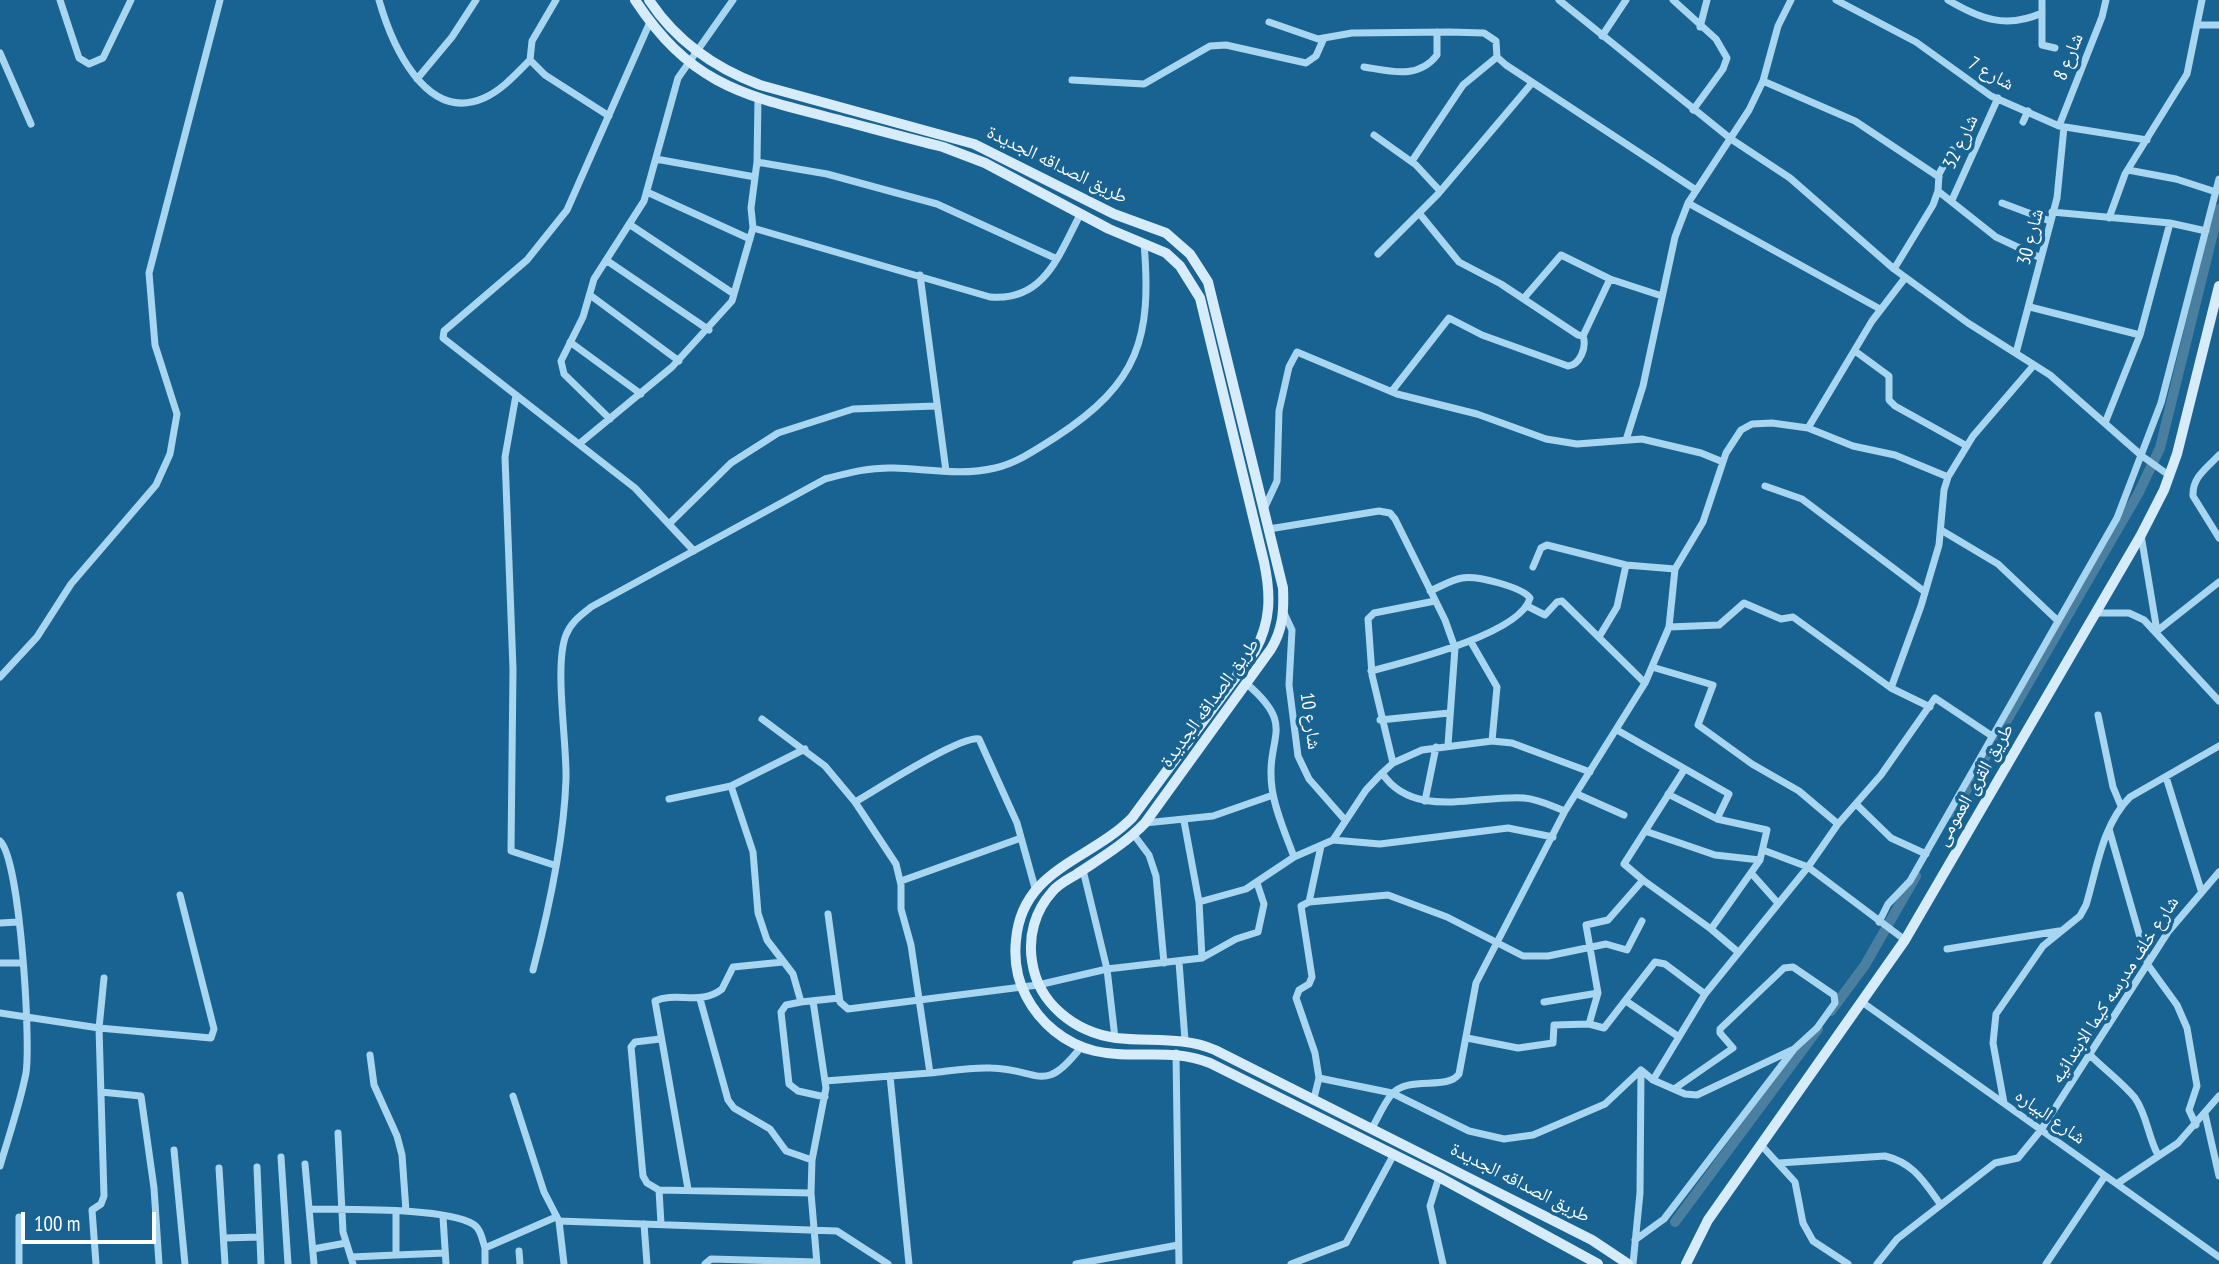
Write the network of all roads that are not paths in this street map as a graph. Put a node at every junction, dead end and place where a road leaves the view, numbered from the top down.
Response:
1 (60, 0) edge
2 (131, 0) edge
3 (220, 0) edge
4 (477, 0) edge
5 (556, 0) edge
6 (635, 0) edge
7 (649, 0) edge
8 (733, 0) edge
9 (1559, 0) edge
10 (1626, 0) edge
11 (1673, 0) edge
12 (1707, 0) edge
13 (1791, 0) edge
14 (1836, 0) edge
15 (1948, 0) edge
16 (2042, 0) edge
17 (2106, 0) edge
18 (2202, 0) edge
19 (381, 1) edge
20 (2042, 13) junction
21 (650, 22) junction
22 (1269, 22) dead end
23 (2198, 25) junction
24 (2219, 25) edge
25 (1700, 27) junction
26 (1437, 32) junction
27 (1602, 36) junction
28 (1324, 38) junction
29 (2055, 48) dead end
30 (697, 51) junction
31 (0, 53) edge
32 (1497, 57) junction
33 (530, 60) junction
34 (688, 62) junction
35 (1363, 67) dead end
36 (417, 79) junction
37 (1072, 80) dead end
38 (1763, 81) junction
39 (1532, 83) junction
40 (760, 85) junction
41 (758, 99) junction
42 (1998, 99) junction
43 (1693, 110) junction
44 (2028, 111) junction
45 (609, 116) junction
46 (2023, 122) dead end
47 (31, 124) dead end
48 (2062, 126) junction
49 (1374, 135) dead end
50 (1731, 139) junction
51 (2147, 140) junction
52 (1952, 150) dead end
53 (656, 159) junction
54 (757, 162) junction
55 (1412, 162) junction
56 (2128, 170) junction
57 (755, 177) junction
58 (1939, 177) junction
59 (2219, 179) edge
60 (1696, 190) junction
61 (1440, 191) junction
62 (1938, 191) junction
63 (647, 192) junction
64 (2216, 192) junction
65 (1952, 200) junction
66 (1088, 201) junction
67 (1688, 203) junction
68 (2002, 204) dead end
69 (2052, 212) junction
70 (1081, 213) junction
71 (1419, 213) junction
72 (2109, 218) junction
73 (2050, 221) junction
74 (2170, 223) junction
75 (629, 224) junction
76 (1143, 225) junction
77 (753, 228) junction
78 (2206, 231) junction
79 (750, 239) junction
80 (1144, 243) junction
81 (1378, 254) dead end
82 (2041, 258) junction
83 (1057, 259) junction
84 (606, 260) junction
85 (1894, 269) junction
86 (920, 275) junction
87 (1905, 278) junction
88 (1610, 279) junction
89 (2219, 286) edge
90 (734, 294) junction
91 (590, 295) junction
92 (1662, 296) junction
93 (1524, 298) junction
94 (2030, 307) junction
95 (1880, 309) junction
96 (709, 330) junction
97 (2140, 335) junction
98 (1583, 336) junction
99 (570, 342) junction
100 (1855, 351) junction
101 (2016, 353) junction
102 (679, 361) junction
103 (2034, 365) junction
104 (1392, 391) junction
105 (641, 394) junction
106 (516, 395) junction
107 (935, 406) junction
108 (610, 419) junction
109 (2105, 424) junction
110 (1808, 428) junction
111 (1626, 440) junction
112 (579, 444) junction
113 (1967, 446) junction
114 (2219, 455) edge
115 (2142, 456) junction
116 (1723, 462) junction
117 (946, 471) junction
118 (2167, 474) junction
119 (1948, 477) junction
120 (1765, 486) dead end
121 (1264, 509) junction
122 (670, 523) junction
123 (1941, 530) junction
124 (1263, 531) junction
125 (2141, 535) junction
126 (2219, 538) edge
127 (694, 551) junction
128 (1626, 565) junction
129 (1533, 567) dead end
130 (1675, 569) junction
131 (2219, 582) edge
132 (1430, 591) junction
133 (1925, 592) junction
134 (1435, 601) junction
135 (1527, 606) junction
136 (1284, 613) junction
137 (2096, 613) junction
138 (2058, 621) junction
139 (1669, 627) junction
140 (2157, 631) junction
141 (1599, 637) junction
142 (1472, 642) junction
143 (1455, 648) junction
144 (1652, 667) junction
145 (1371, 671) junction
146 (0, 677) edge
147 (1645, 683) junction
148 (1247, 684) junction
149 (1891, 688) junction
150 (2219, 701) edge
151 (1930, 707) junction
152 (1449, 713) junction
153 (2098, 715) dead end
154 (762, 719) dead end
155 (1380, 720) junction
156 (1617, 730) junction
157 (1993, 736) junction
158 (1492, 741) junction
159 (1447, 745) junction
160 (2219, 746) edge
161 (1436, 747) junction
162 (804, 749) junction
163 (1392, 763) junction
164 (1684, 770) junction
165 (1590, 772) junction
166 (1382, 773) junction
167 (2166, 777) junction
168 (731, 786) junction
169 (1577, 794) junction
170 (1668, 794) junction
171 (1273, 795) junction
172 (669, 799) dead end
173 (1425, 801) junction
174 (855, 802) junction
175 (1856, 804) junction
176 (2121, 806) junction
177 (1565, 811) junction
178 (1624, 815) dead end
179 (1717, 819) junction
180 (1345, 820) junction
181 (1184, 821) junction
182 (1145, 823) junction
183 (1838, 824) junction
184 (2109, 828) junction
185 (1645, 831) junction
186 (1134, 835) junction
187 (1553, 837) junction
188 (1021, 838) junction
189 (1333, 840) junction
190 (0, 841) edge
191 (1321, 846) junction
192 (1763, 850) junction
193 (1926, 854) junction
194 (1294, 857) junction
195 (1760, 860) junction
196 (554, 866) junction
197 (1808, 867) junction
198 (1083, 870) junction
199 (2219, 872) edge
200 (1752, 874) junction
201 (1047, 877) junction
202 (1643, 880) junction
203 (901, 881) junction
204 (1257, 883) junction
205 (1035, 888) junction
206 (1054, 889) junction
207 (2201, 890) junction
208 (180, 895) dead end
209 (1199, 902) junction
210 (1309, 902) junction
211 (1777, 902) junction
212 (828, 914) dead end
213 (1642, 921) dead end
214 (18, 922) junction
215 (0, 923) edge
216 (1881, 923) junction
217 (1711, 929) junction
218 (2060, 931) junction
219 (1903, 938) junction
220 (1497, 945) junction
221 (1589, 946) junction
222 (1947, 949) dead end
223 (1738, 951) junction
224 (1202, 958) junction
225 (22, 962) junction
226 (783, 962) junction
227 (1179, 962) junction
228 (0, 963) edge
229 (1164, 963) junction
230 (2148, 965) junction
231 (1107, 969) junction
232 (533, 970) dead end
233 (104, 978) dead end
234 (1038, 985) junction
235 (1022, 987) junction
236 (1598, 993) junction
237 (1706, 994) junction
238 (839, 998) junction
239 (700, 999) junction
240 (921, 1000) junction
241 (813, 1001) junction
242 (1626, 1001) junction
243 (801, 1002) junction
244 (1544, 1002) dead end
245 (1862, 1002) junction
246 (0, 1013) edge
247 (29, 1017) junction
248 (1589, 1024) junction
249 (99, 1028) junction
250 (1679, 1037) junction
251 (1115, 1038) junction
252 (1466, 1038) junction
253 (660, 1039) junction
254 (1185, 1040) junction
255 (1082, 1046) junction
256 (1794, 1049) junction
257 (1176, 1052) junction
258 (1114, 1053) junction
259 (370, 1055) dead end
260 (2090, 1055) junction
261 (1641, 1070) junction
262 (930, 1073) junction
263 (890, 1076) junction
264 (1271, 1077) junction
265 (1319, 1078) junction
266 (1653, 1080) junction
267 (825, 1081) junction
268 (1674, 1089) junction
269 (1266, 1090) junction
270 (101, 1092) junction
271 (1392, 1093) junction
272 (513, 1096) dead end
273 (2219, 1096) edge
274 (825, 1097) junction
275 (1314, 1098) junction
276 (2004, 1103) junction
277 (2205, 1114) junction
278 (2196, 1125) junction
279 (1372, 1128) junction
280 (2041, 1130) junction
281 (338, 1133) dead end
282 (1366, 1139) junction
283 (1762, 1146) junction
284 (174, 1150) dead end
285 (1394, 1154) junction
286 (2158, 1155) junction
287 (281, 1157) dead end
288 (812, 1160) junction
289 (1779, 1163) junction
290 (305, 1164) dead end
291 (0, 1166) edge
292 (257, 1167) dead end
293 (219, 1168) dead end
294 (2105, 1176) junction
295 (2219, 1176) edge
296 (1439, 1177) junction
297 (2118, 1183) junction
298 (688, 1189) junction
299 (659, 1190) junction
300 (811, 1194) junction
301 (1941, 1205) junction
302 (309, 1209) junction
303 (343, 1210) junction
304 (396, 1211) junction
305 (406, 1211) junction
306 (19, 1217) dead end
307 (443, 1217) junction
308 (558, 1219) junction
309 (644, 1224) junction
310 (661, 1224) junction
311 (815, 1229) junction
312 (260, 1237) junction
313 (224, 1238) junction
314 (1635, 1240) junction
315 (346, 1243) junction
316 (1178, 1245) junction
317 (485, 1248) junction
318 (313, 1249) junction
319 (519, 1251) dead end
320 (445, 1253) junction
321 (1127, 1254) junction
322 (396, 1255) junction
323 (2219, 1257) edge
324 (352, 1260) edge
325 (406, 1260) edge
326 (742, 1262) edge
327 (780, 1262) edge
328 (817, 1263) edge
329 (19, 1264) edge
330 (96, 1264) edge
331 (159, 1264) edge
332 (185, 1264) edge
333 (225, 1264) edge
334 (261, 1264) edge
335 (288, 1264) edge
336 (314, 1264) edge
337 (446, 1264) edge
338 (485, 1264) edge
339 (520, 1264) edge
340 (564, 1264) edge
341 (647, 1264) edge
342 (705, 1264) edge
343 (888, 1264) edge
344 (908, 1264) edge
345 (1076, 1264) edge
346 (1127, 1264) edge
347 (1179, 1264) edge
348 (1291, 1264) edge
349 (1443, 1264) edge
350 (1598, 1264) edge
351 (1630, 1264) edge
352 (1686, 1264) edge
353 (1848, 1264) edge
354 (1877, 1264) edge
355 (2046, 1264) edge

1 - 2 street
3 - 146 street
4 - 36 street
5 - 33 street
6 - 21 street, طريق الصداقه الجديدة
7 - 30 street, طريق الصداقه الجديدة
8 - 30 street
9 - 27 street
10 - 27 street
11 - 25 street
12 - 25 street
13 - 38 street
14 - 42 street, شارع 7
15 - 20 street
16 - 20 street
17 - 48 street, شارع 8
18 - 23 street
19 - 36 street
20 - 29 street
21 - 34 street, طريق الصداقه الجديدة
21 - 45 street
22 - 28 street
23 - 24 street
23 - 51 street
25 - 43 street
26 - 28 street
26 - 32 street
26 - 35 street
27 - 43 street
28 - 37 street
30 - 34 street
30 - 40 street, طريق الصداقه الجديدة
31 - 47 street
32 - 39 street
32 - 55 street
33 - 36 street
33 - 45 street
34 - 41 street, طريق الصداقه الجديدة
34 - 53 street
38 - 50 street
38 - 58 street
39 - 60 street
39 - 61 street
40 - 41 street
40 - 66 street, طريق الصداقه الجديدة
41 - 54 street
41 - 70 street, طريق الصداقه الجديدة
42 - 44 street, شارع 7
42 - 65 street, شارع 32
43 - 50 street
44 - 46 street
44 - 48 street, شارع 7
45 - 106 street
48 - 51 street, شارع 7
48 - 69 street, شارع 30
49 - 55 street
50 - 60 street
50 - 85 street
51 - 56 street
52 - 58 street
53 - 57 street
53 - 63 street
54 - 57 street
54 - 83 street
55 - 61 street
56 - 64 street
56 - 72 street
57 - 77 street
58 - 62 street
59 - 64 street
60 - 67 street
61 - 71 street
62 - 65 street
62 - 85 street
63 - 75 street
63 - 79 street
64 - 78 street
65 - 82 street
66 - 70 street
66 - 76 street, طريق الصداقه الجديدة
67 - 92 street
67 - 95 street
68 - 73 street
69 - 72 street
69 - 73 street, شارع 30
70 - 80 street, طريق الصداقه الجديدة
70 - 83 street
71 - 81 street
71 - 93 street
72 - 74 street
73 - 82 street, شارع 30
74 - 78 street
74 - 97 street
75 - 84 street
75 - 90 street
76 - 80 street
76 - 121 street, طريق الصداقه الجديدة
77 - 79 street
77 - 86 street
78 - 115 street
79 - 90 street
80 - 117 street
80 - 124 street, طريق الصداقه الجديدة
82 - 94 street, شارع 30
83 - 86 street
84 - 91 street
84 - 96 street
85 - 87 street
86 - 107 street
87 - 95 street
87 - 101 street
88 - 92 street
88 - 93 street
88 - 98 street
89 - 118 street, طريق القرى العمومى
90 - 96 street
91 - 99 street
91 - 102 street
92 - 111 street
93 - 98 street
94 - 97 street
94 - 101 street, شارع 30
95 - 100 street
96 - 102 street
97 - 109 street
98 - 104 street
99 - 105 street
99 - 108 street
100 - 110 street
100 - 113 street
101 - 103 street
102 - 105 street
103 - 109 street
103 - 113 street
104 - 111 street
104 - 121 street
105 - 108 street
106 - 112 street
106 - 196 street
107 - 117 street
107 - 122 street
108 - 112 street
109 - 115 street
110 - 116 street
110 - 119 street
111 - 116 street
112 - 122 street
113 - 119 street
114 - 126 street
115 - 118 street
115 - 138 street
116 - 130 street
117 - 127 street
118 - 125 street, طريق القرى العمومى
119 - 123 street
120 - 133 street
121 - 124 street, طريق الصداقه الجديدة
122 - 127 street
123 - 133 street
123 - 138 street
124 - 132 street
124 - 136 street, طريق الصداقه الجديدة
124 - 201 street, طريق الصداقه الجديدة
125 - 137 street, طريق القرى العمومى
125 - 140 street
127 - 196 street
128 - 129 street
128 - 130 street
128 - 141 street
130 - 139 street
131 - 140 street
132 - 134 street
132 - 135 street
133 - 149 street
134 - 143 street
134 - 145 street
135 - 141 street
135 - 142 street
136 - 148 street, طريق الصداقه الجديدة
136 - 180 street, شارع 10
137 - 140 street
137 - 219 street, طريق القرى العمومى
138 - 157 street
139 - 144 street
139 - 149 street
140 - 150 street
141 - 147 street
142 - 143 street
142 - 158 street
143 - 145 street
143 - 152 street
144 - 147 street
144 - 183 street
145 - 155 street
147 - 156 street
148 - 171 street
148 - 182 street, طريق الصداقه الجديدة
149 - 151 street
151 - 157 street
151 - 175 street
152 - 155 street
152 - 159 street
153 - 176 street
154 - 162 street
155 - 163 street
156 - 164 street
156 - 165 street
157 - 193 street
158 - 159 street
158 - 165 street
159 - 161 street
160 - 167 street
161 - 163 street
161 - 173 street
162 - 168 street
162 - 174 street
163 - 166 street
164 - 170 street
164 - 179 street
165 - 169 street
166 - 173 street
166 - 180 street
167 - 176 street
167 - 207 street
168 - 172 street
168 - 226 street
169 - 177 street
169 - 178 street
170 - 179 street
170 - 185 street
171 - 181 street
171 - 194 street
173 - 177 street
174 - 188 street
174 - 203 street
175 - 183 street
175 - 193 street
176 - 184 street
177 - 187 street
179 - 192 street
180 - 189 street
181 - 182 street
181 - 209 street
182 - 186 street, طريق الصداقه الجديدة
183 - 197 street
184 - 218 street
184 - 230 street
185 - 195 street
185 - 202 street
186 - 198 street, طريق الصداقه الجديدة
186 - 229 street
187 - 189 street
187 - 220 street
188 - 203 street
188 - 205 street
189 - 191 street
190 - 214 street
191 - 194 street
191 - 210 street
192 - 195 street
192 - 197 street
193 - 216 street
194 - 204 street
195 - 200 street
196 - 232 street
197 - 211 street
197 - 216 street
198 - 206 street, طريق الصداقه الجديدة
198 - 231 street
199 - 207 street, شارع خلف مدرسه كيما الابتدائيه
200 - 211 street
200 - 217 street
201 - 205 street, طريق الصداقه الجديدة
201 - 206 street
202 - 217 street
202 - 221 street
203 - 240 street
204 - 209 street
204 - 224 street
205 - 235 street, طريق الصداقه الجديدة
206 - 234 street, طريق الصداقه الجديدة
207 - 230 street, شارع خلف مدرسه كيما الابتدائيه
208 - 249 street
209 - 224 street
210 - 220 street
210 - 265 street
211 - 223 street
212 - 238 street
213 - 221 street
214 - 215 street
214 - 225 street
216 - 219 street
217 - 223 street
218 - 222 street
218 - 276 street
219 - 245 street, طريق القرى العمومى
220 - 221 street
220 - 252 street
221 - 236 street
223 - 237 street
224 - 227 street
225 - 228 street
225 - 247 street
226 - 239 street
226 - 243 street
227 - 229 street
227 - 254 street
229 - 231 street
230 - 260 street, شارع خلف مدرسه كيما الابتدائيه
230 - 278 street
231 - 234 street
231 - 251 street
233 - 249 street
234 - 235 street
234 - 251 street, طريق الصداقه الجديدة
235 - 240 street
235 - 255 street, طريق الصداقه الجديدة
236 - 244 street
236 - 248 street
237 - 242 street
237 - 250 street
238 - 240 street
238 - 241 street
239 - 253 street
239 - 288 street
240 - 262 street
241 - 243 street
241 - 267 street
242 - 248 street
242 - 250 street
243 - 274 street
245 - 276 street, شارع البياره
245 - 283 street, طريق القرى العمومى
246 - 247 street
247 - 249 street
247 - 291 street
248 - 252 street
249 - 270 street
250 - 266 street
251 - 254 street, طريق الصداقه الجديدة
251 - 258 street
252 - 271 street
253 - 298 street
253 - 299 street
254 - 264 street, طريق الصداقه الجديدة
255 - 258 street, طريق الصداقه الجديدة
255 - 262 street
256 - 268 street
256 - 268 street
256 - 314 street
257 - 258 street, طريق الصداقه الجديدة
257 - 269 street, طريق الصداقه الجديدة
257 - 316 street
259 - 305 street
260 - 280 street, شارع خلف مدرسه كيما الابتدائيه
260 - 286 street
261 - 266 street
261 - 271 street
261 - 314 street
262 - 263 street
263 - 267 street
263 - 344 street
264 - 269 street
264 - 275 street, طريق الصداقه الجديدة
265 - 271 street
265 - 275 street
266 - 268 street
267 - 274 street
269 - 282 street, طريق الصداقه الجديدة
270 - 330 street
270 - 331 street
271 - 279 street
272 - 308 street
273 - 277 street
274 - 288 street
275 - 279 street, طريق الصداقه الجديدة
276 - 280 street, شارع البياره
277 - 278 street
277 - 295 street
278 - 286 street
279 - 282 street
279 - 351 street, طريق الصداقه الجديدة
280 - 294 street, شارع البياره
280 - 301 street, شارع خلف مدرسه كيما الابتدائيه
281 - 303 street
282 - 285 street, طريق الصداقه الجديدة
283 - 289 street
283 - 352 street, طريق القرى العمومى
284 - 332 street
285 - 296 street, طريق الصداقه الجديدة
285 - 348 street
286 - 297 street
287 - 335 street
288 - 300 street
289 - 301 street
289 - 353 street
290 - 302 street
292 - 312 street
293 - 313 street
294 - 297 street, شارع البياره
294 - 355 street
296 - 349 street
296 - 350 street, طريق الصداقه الجديدة
297 - 323 street, شارع البياره
298 - 299 street
298 - 300 street
299 - 310 street
300 - 311 street
301 - 354 street, شارع خلف مدرسه كيما الابتدائيه
302 - 303 street
302 - 318 street
303 - 304 street
303 - 315 street
304 - 305 street
304 - 322 street
305 - 307 street
306 - 329 street
307 - 317 street
307 - 320 street
308 - 309 street
308 - 317 street
308 - 340 street
309 - 310 street
309 - 341 street
310 - 311 street
311 - 328 street
311 - 343 street
312 - 313 street
312 - 334 street
313 - 333 street
314 - 351 street
315 - 318 street
315 - 324 street
316 - 321 street
316 - 347 street
317 - 338 street
318 - 336 street
319 - 339 street
320 - 325 street
320 - 337 street
321 - 345 street
321 - 346 street
322 - 324 street
322 - 325 street
326 - 327 street
326 - 342 street
327 - 328 street

